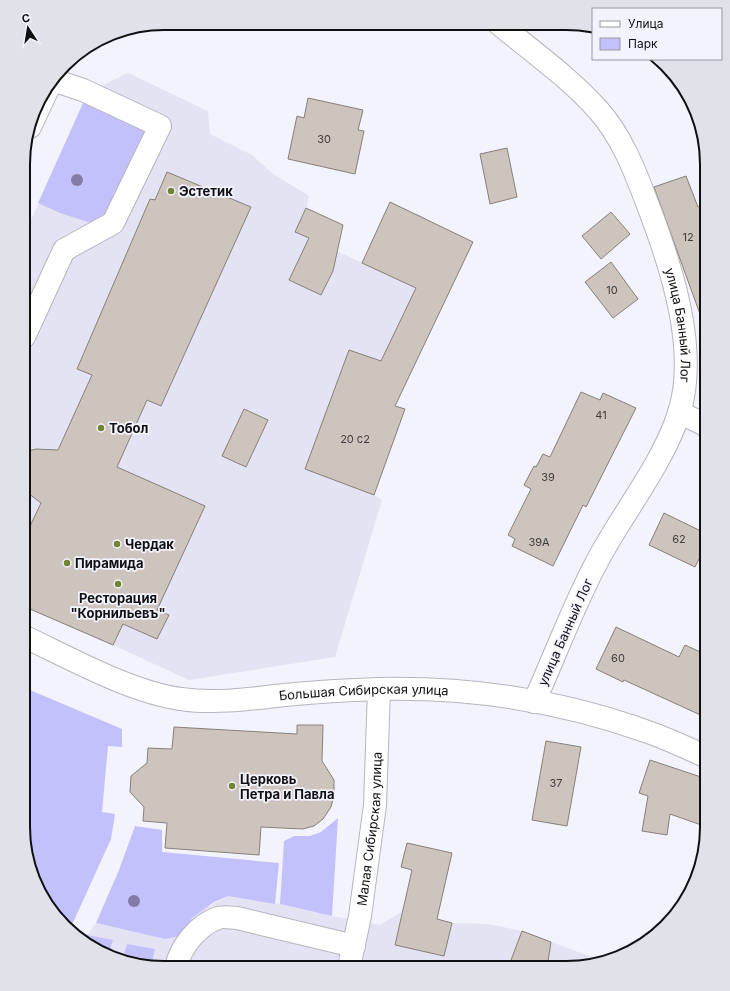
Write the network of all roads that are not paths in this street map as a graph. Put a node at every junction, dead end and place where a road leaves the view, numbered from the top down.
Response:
1 (506, 30) edge
2 (58, 83) edge
3 (30, 324) edge
4 (679, 412) junction
5 (700, 422) edge
6 (30, 639) edge
7 (379, 689) junction
8 (534, 702) junction
9 (700, 754) edge
10 (354, 946) junction
11 (179, 961) edge
12 (350, 961) edge

1 - 4 street, улица Банный Лог
2 - 3 street
4 - 5 street
4 - 8 street, улица Банный Лог
6 - 7 street, Большая Сибирская улица
7 - 8 street, Большая Сибирская улица
7 - 10 street, Малая Сибирская улица
8 - 9 street, Большая Сибирская улица
10 - 11 street
10 - 12 street, Малая Сибирская улица

